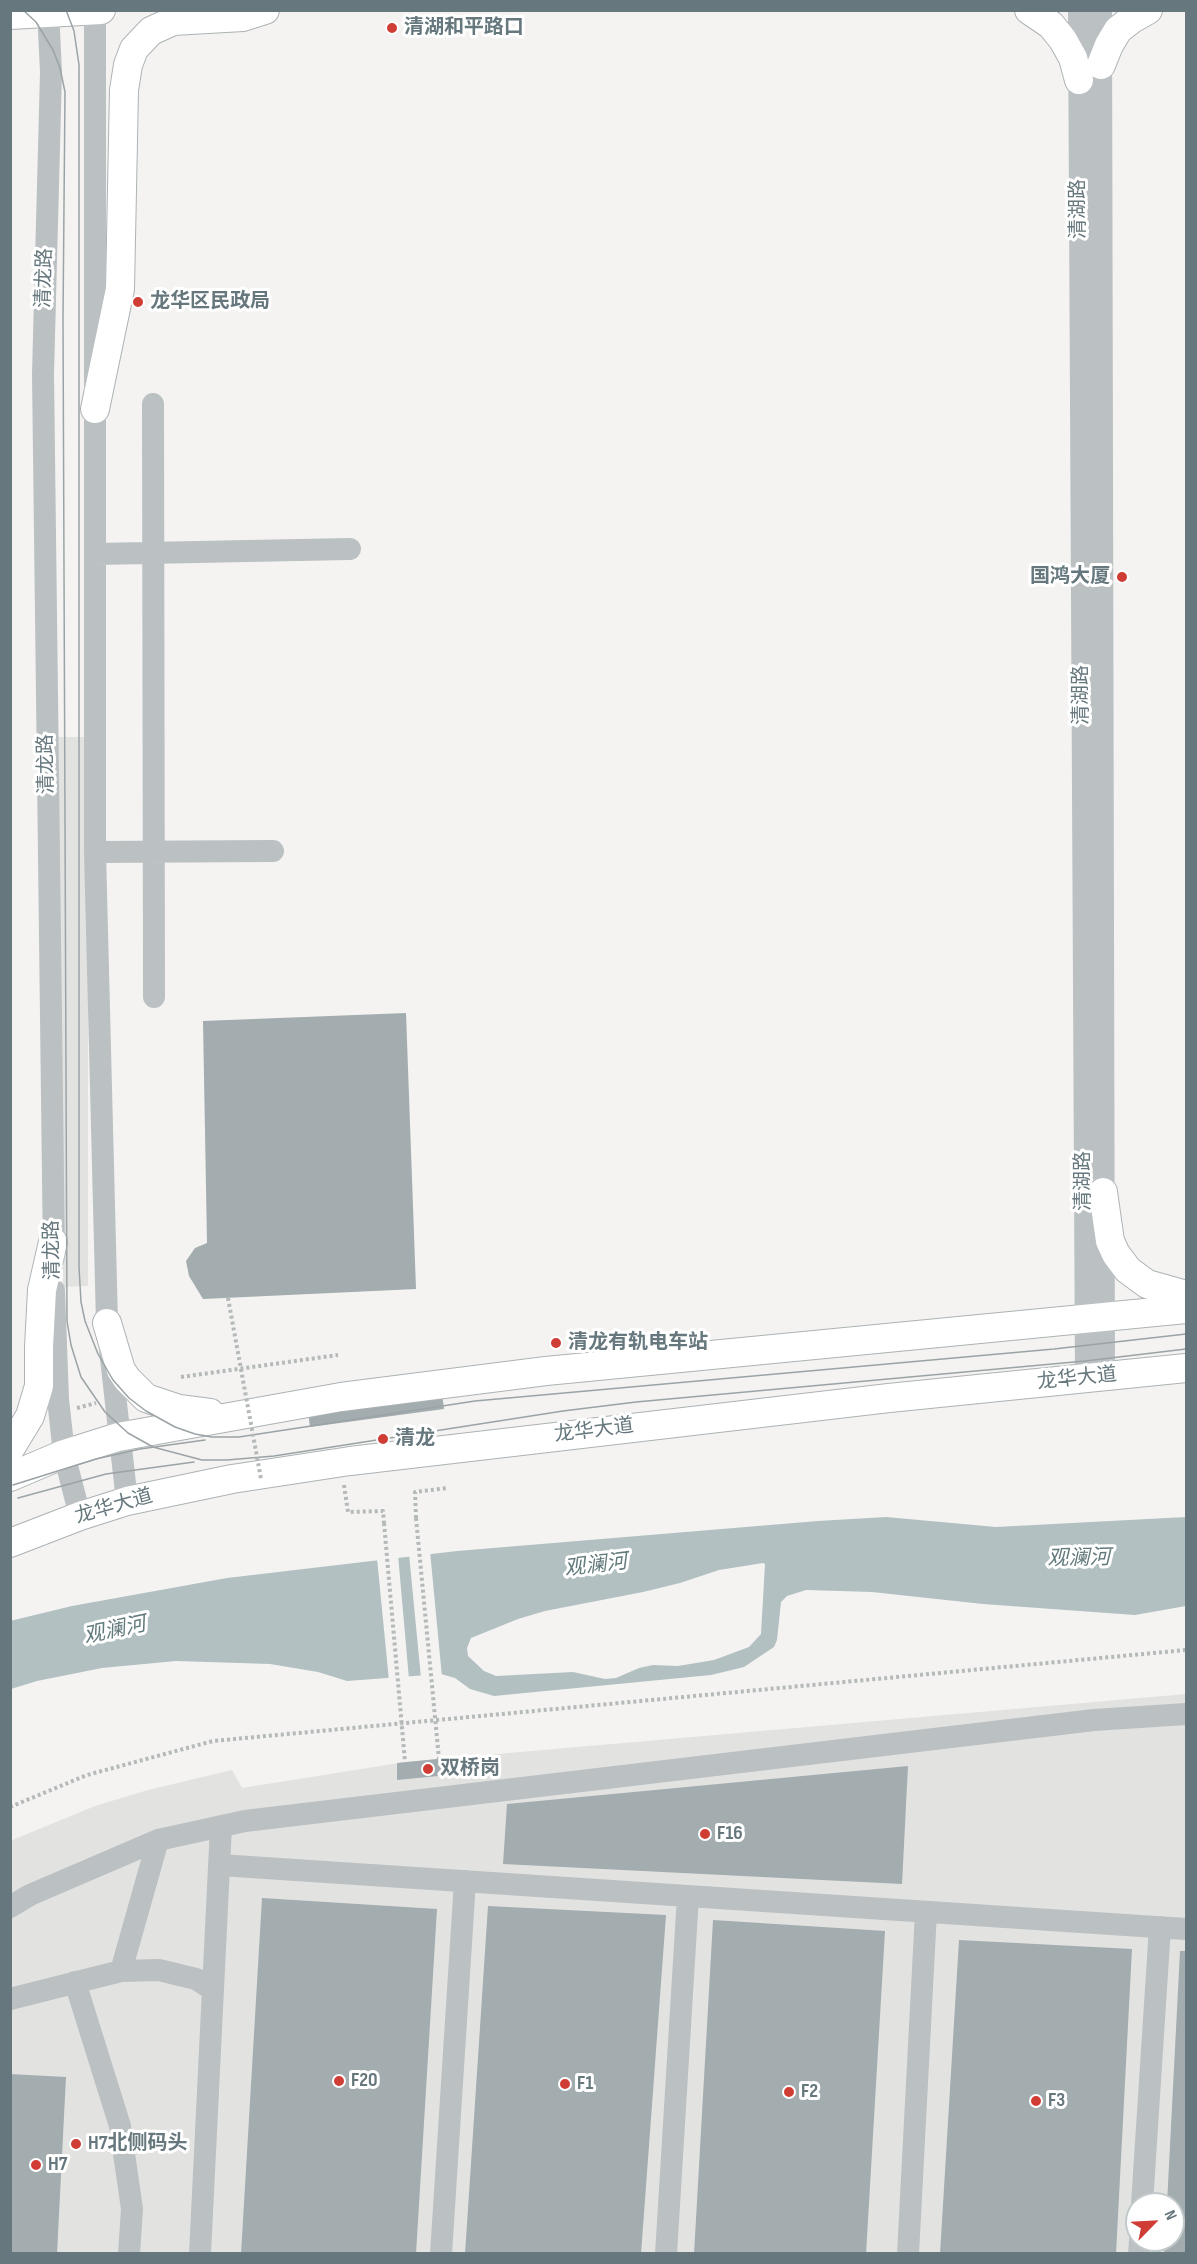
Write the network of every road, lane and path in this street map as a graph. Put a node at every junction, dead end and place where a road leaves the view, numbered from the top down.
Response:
1 (101, 10) edge
2 (265, 10) edge
3 (1029, 10) edge
4 (1079, 10) edge
5 (1101, 10) edge
6 (1148, 10) edge
7 (95, 11) edge
8 (49, 12) edge
9 (10, 15) edge
10 (1090, 72) junction
11 (153, 404) dead end
12 (95, 409) junction
13 (350, 549) dead end
14 (153, 553) junction
15 (95, 554) junction
16 (273, 851) dead end
17 (95, 852) junction
18 (154, 852) junction
19 (154, 997) dead end
20 (1103, 1192) junction
21 (53, 1242) junction
22 (1186, 1295) edge
23 (228, 1298) dead end
24 (1186, 1309) edge
25 (1094, 1319) junction
26 (107, 1323) junction
27 (338, 1355) dead end
28 (1186, 1368) edge
29 (240, 1369) junction
30 (181, 1377) dead end
31 (1095, 1378) junction
32 (245, 1414) junction
33 (118, 1437) junction
34 (10, 1449) edge
35 (64, 1454) junction
36 (10, 1477) edge
37 (261, 1479) dead end
38 (344, 1481) dead end
39 (447, 1488) dead end
40 (127, 1501) junction
41 (80, 1516) junction
42 (10, 1543) edge
43 (1186, 1650) edge
44 (1186, 1714) edge
45 (438, 1759) dead end
46 (405, 1762) dead end
47 (10, 1807) edge
48 (222, 1826) junction
49 (158, 1840) junction
50 (220, 1865) junction
51 (465, 1881) junction
52 (687, 1896) junction
53 (10, 1906) edge
54 (926, 1912) junction
55 (1160, 1927) junction
56 (1186, 1929) edge
57 (121, 1971) junction
58 (75, 1982) junction
59 (213, 1990) junction
60 (10, 2000) edge
61 (1143, 2192) edge
62 (129, 2253) edge
63 (200, 2253) edge
64 (441, 2253) edge
65 (666, 2253) edge
66 (908, 2253) edge

1 - 7 main road
2 - 12 main road
3 - 10 main road
4 - 10 street, 清湖路
5 - 10 street, 清湖路
6 - 10 main road
7 - 8 main road
7 - 12 street
8 - 9 main road
8 - 21 street, 清龙路
10 - 20 street, 清湖路
10 - 25 street, 清湖路
11 - 14 street
12 - 15 street
13 - 14 street
14 - 15 street
14 - 18 street
15 - 17 street
16 - 18 street
17 - 18 street
17 - 26 street
18 - 19 street
20 - 22 main road
20 - 25 street, 清湖路
21 - 34 main road
21 - 35 street, 清龙路
23 - 29 path, bridge
24 - 25 main road
25 - 31 street, 清湖路
25 - 32 main road
26 - 32 main road
26 - 33 street
27 - 29 path
28 - 31 main road, 龙华大道
29 - 30 path
29 - 37 path, bridge
31 - 40 main road, 龙华大道
32 - 33 main road
33 - 35 main road
33 - 40 street
35 - 36 main road
35 - 41 street, 清龙路
38 - 46 path, bridge
39 - 45 path, bridge
40 - 41 main road, 龙华大道
41 - 42 main road, 龙华大道
43 - 47 path
44 - 48 street
48 - 49 street
48 - 50 street
49 - 53 street
49 - 57 street
50 - 51 street
50 - 59 street
51 - 52 street
51 - 64 street
52 - 54 street
52 - 65 street
54 - 55 street
54 - 66 street
55 - 56 street
55 - 61 street
57 - 58 street
57 - 59 street
58 - 60 street
58 - 62 street
59 - 63 street

